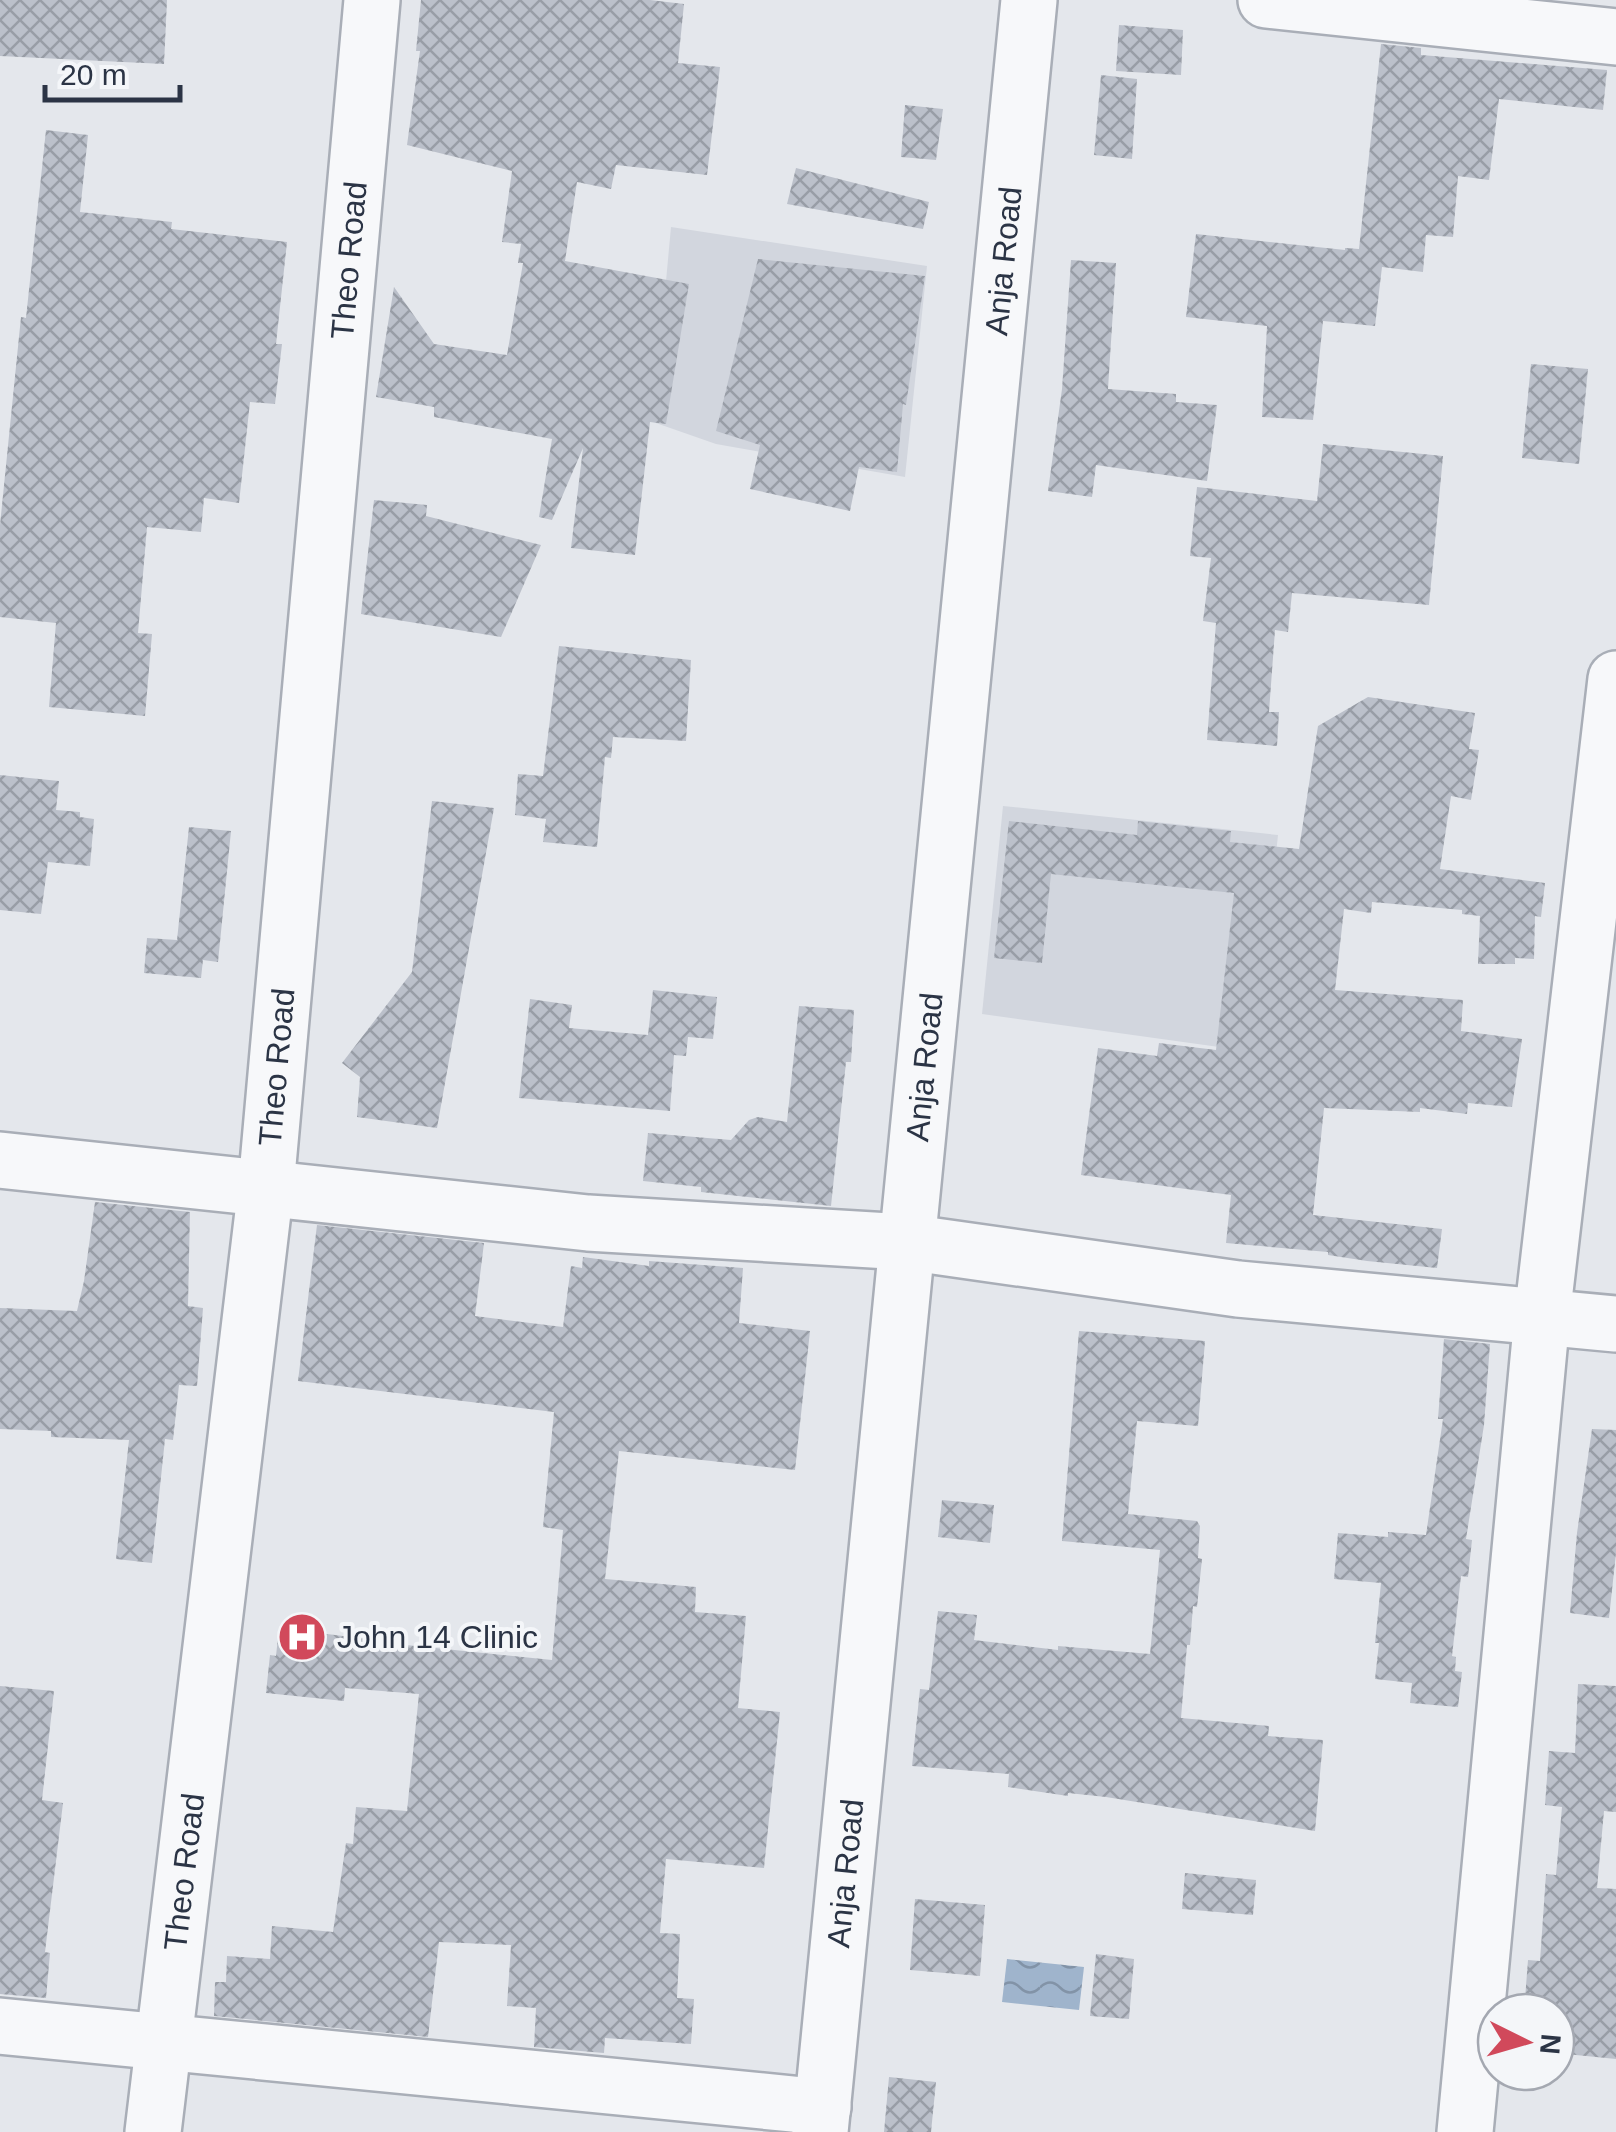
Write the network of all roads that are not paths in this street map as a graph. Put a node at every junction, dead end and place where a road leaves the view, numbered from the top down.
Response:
1 (372, 0) edge
2 (1029, 0) edge
3 (1266, 0) edge
4 (1616, 37) edge
5 (1616, 679) edge
6 (0, 1160) edge
7 (266, 1187) junction
8 (906, 1242) junction
9 (1542, 1317) junction
10 (1616, 1324) edge
11 (0, 2026) edge
12 (164, 2040) junction
13 (821, 2119) edge
14 (154, 2132) edge
15 (1465, 2132) edge

1 - 7 street, Theo Road
2 - 8 street, Anja Road
3 - 4 street
5 - 9 street
6 - 7 street
7 - 8 street
7 - 12 street, Theo Road
8 - 9 street
8 - 13 street, Anja Road
9 - 10 street
9 - 15 street
11 - 12 street
12 - 13 street
12 - 14 street, Theo Road

